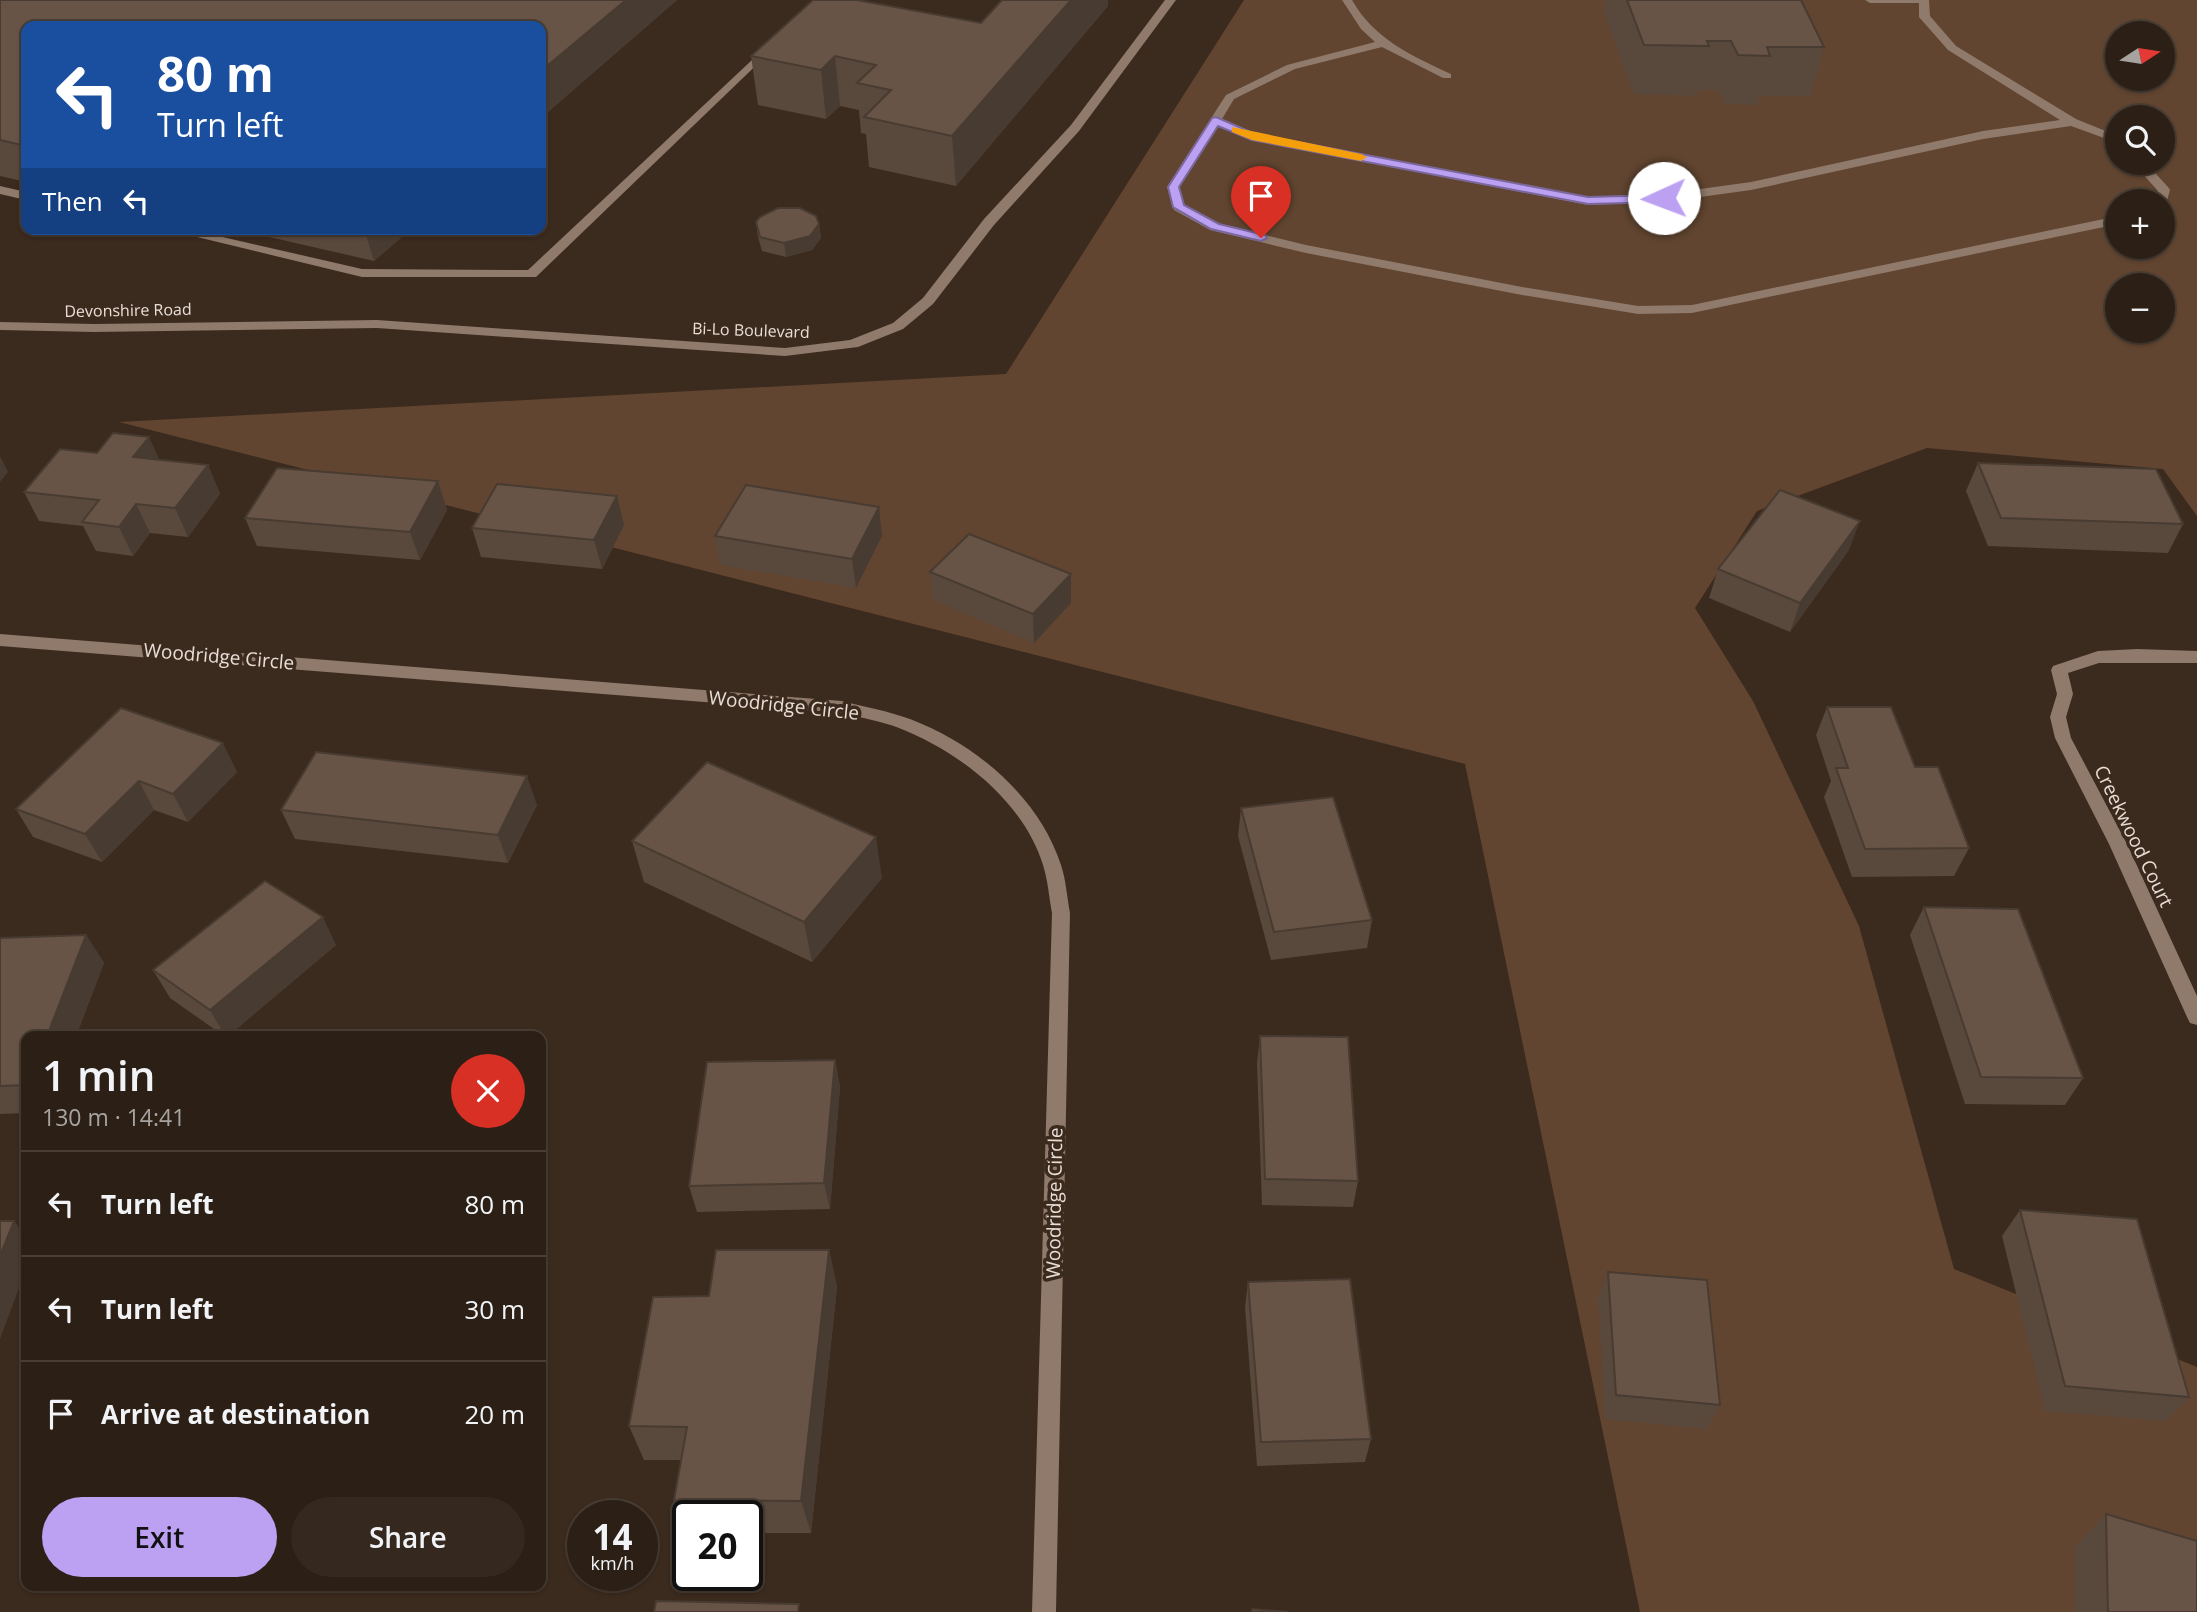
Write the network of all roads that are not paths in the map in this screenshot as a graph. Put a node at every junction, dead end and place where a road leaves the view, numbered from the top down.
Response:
1 (1171, 0) edge
2 (1347, 0) edge
3 (1870, 0) edge
4 (1924, 0) edge
5 (779, 38) edge
6 (1381, 44) junction
7 (1447, 76) dead end
8 (1216, 121) junction
9 (2072, 122) junction
10 (2105, 135) edge
11 (2150, 175) edge
12 (2163, 189) edge
13 (0, 190) edge
14 (21, 195) edge
15 (2105, 223) edge
16 (196, 235) edge
17 (257, 324) joint
18 (0, 326) edge
19 (0, 640) edge
20 (2197, 657) edge
21 (2197, 1017) edge
22 (1044, 1612) edge

1 - 17 street, Bi-Lo Boulevard
2 - 6 street
3 - 4 street
4 - 9 street
5 - 16 street
6 - 7 street
6 - 8 street
8 - 9 street
8 - 15 street
9 - 10 street
11 - 12 street
13 - 14 street
17 - 18 street, Devonshire Road
19 - 22 street, Woodridge Circle
20 - 21 street, Creekwood Court

